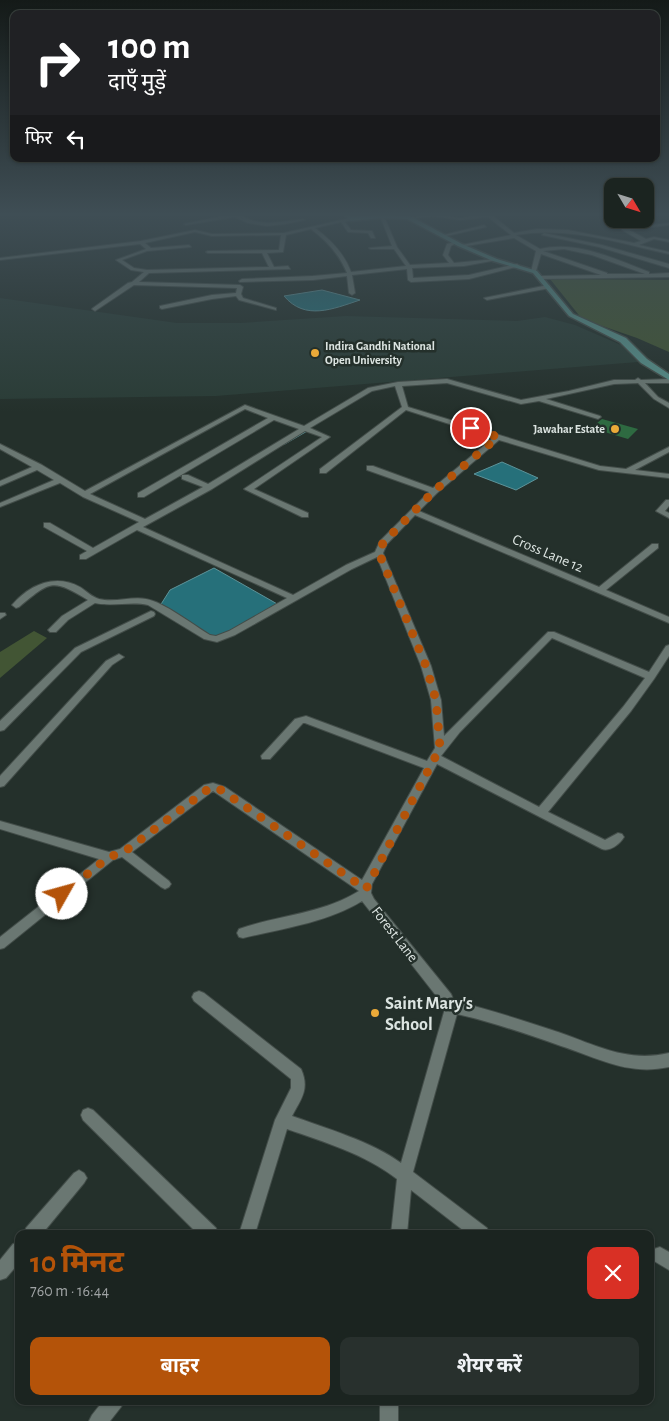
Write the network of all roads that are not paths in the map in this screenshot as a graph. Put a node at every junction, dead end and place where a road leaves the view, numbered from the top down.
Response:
1 (138, 279) edge
2 (242, 279) edge
3 (297, 279) edge
4 (351, 279) edge
5 (412, 279) edge
6 (425, 279) edge
7 (543, 279) edge
8 (134, 283) junction
9 (241, 284) junction
10 (548, 287) junction
11 (352, 293) dead end
12 (238, 294) junction
13 (487, 298) dead end
14 (162, 308) dead end
15 (274, 308) dead end
16 (94, 309) dead end
17 (669, 379) edge
18 (638, 380) junction
19 (398, 384) junction
20 (541, 399) junction
21 (669, 406) edge
22 (405, 408) junction
23 (274, 417) junction
24 (598, 417) dead end
25 (306, 428) junction
26 (498, 437) junction
27 (0, 446) edge
28 (669, 449) edge
29 (39, 467) junction
30 (370, 468) dead end
31 (323, 471) dead end
32 (625, 472) junction
33 (669, 476) edge
34 (185, 477) dead end
35 (60, 480) junction
36 (0, 484) edge
37 (209, 487) junction
38 (434, 491) junction
39 (84, 494) junction
40 (141, 495) dead end
41 (669, 502) edge
42 (1, 505) edge
43 (416, 512) junction
44 (305, 515) dead end
45 (669, 516) edge
46 (141, 524) junction
47 (47, 525) dead end
48 (655, 546) dead end
49 (94, 551) junction
50 (379, 553) junction
51 (83, 557) dead end
52 (600, 590) junction
53 (293, 598) junction
54 (95, 600) junction
55 (16, 605) dead end
56 (151, 614) dead end
57 (669, 620) edge
58 (53, 630) dead end
59 (669, 648) edge
60 (119, 657) dead end
61 (651, 678) junction
62 (0, 727) edge
63 (266, 756) dead end
64 (436, 758) junction
65 (0, 783) edge
66 (541, 813) junction
67 (0, 825) edge
68 (618, 837) dead end
69 (124, 852) junction
70 (109, 857) junction
71 (165, 884) dead end
72 (365, 891) junction
73 (244, 933) dead end
74 (0, 944) edge
75 (199, 996) dead end
76 (450, 1006) junction
77 (669, 1060) edge
78 (88, 1115) dead end
79 (282, 1120) junction
80 (405, 1174) junction
81 (79, 1178) dead end
82 (35, 1230) edge
83 (206, 1230) edge
84 (248, 1230) edge
85 (399, 1230) edge
86 (476, 1230) edge
87 (15, 1255) edge
88 (0, 1272) edge
89 (112, 1405) edge
90 (389, 1405) edge
91 (98, 1421) edge
92 (389, 1421) edge

1 - 8 street
2 - 9 street
3 - 9 street
4 - 11 street
5 - 6 street
7 - 10 street
8 - 9 street
8 - 16 street
9 - 12 street
10 - 13 street
10 - 17 street
12 - 14 street
12 - 15 street
17 - 18 street
18 - 20 street
18 - 21 street
19 - 20 street
19 - 22 street
19 - 25 street
20 - 24 street
22 - 26 street
22 - 31 street
23 - 25 street
23 - 39 street
23 - 40 street
25 - 37 street
25 - 44 street
26 - 32 street
26 - 38 street
27 - 29 street
28 - 32 street
29 - 35 street
29 - 36 street
30 - 38 street
32 - 33 street
34 - 37 street
35 - 39 street
35 - 42 street
37 - 46 street
38 - 43 street
39 - 46 street
41 - 45 street
43 - 50 street
43 - 52 street, Cross Lane 12
46 - 49 street
46 - 53 street
47 - 49 street
48 - 52 street
49 - 51 street
50 - 53 street
50 - 64 street
52 - 57 street, Cross Lane 12
53 - 54 street
54 - 55 street
54 - 58 street
56 - 62 street
59 - 61 street
60 - 65 street
61 - 64 street, Forest Lane
61 - 66 street
63 - 64 street
64 - 66 street
64 - 72 street, Forest Lane
66 - 68 street
67 - 70 street
69 - 70 street
69 - 71 street
69 - 72 street
70 - 74 street
72 - 73 street
72 - 76 street, Forest Lane
75 - 79 street
76 - 77 street
76 - 80 street
78 - 83 street
79 - 80 street
79 - 84 street
80 - 85 street
80 - 86 street
81 - 82 street
87 - 88 street
89 - 91 street
90 - 92 street

